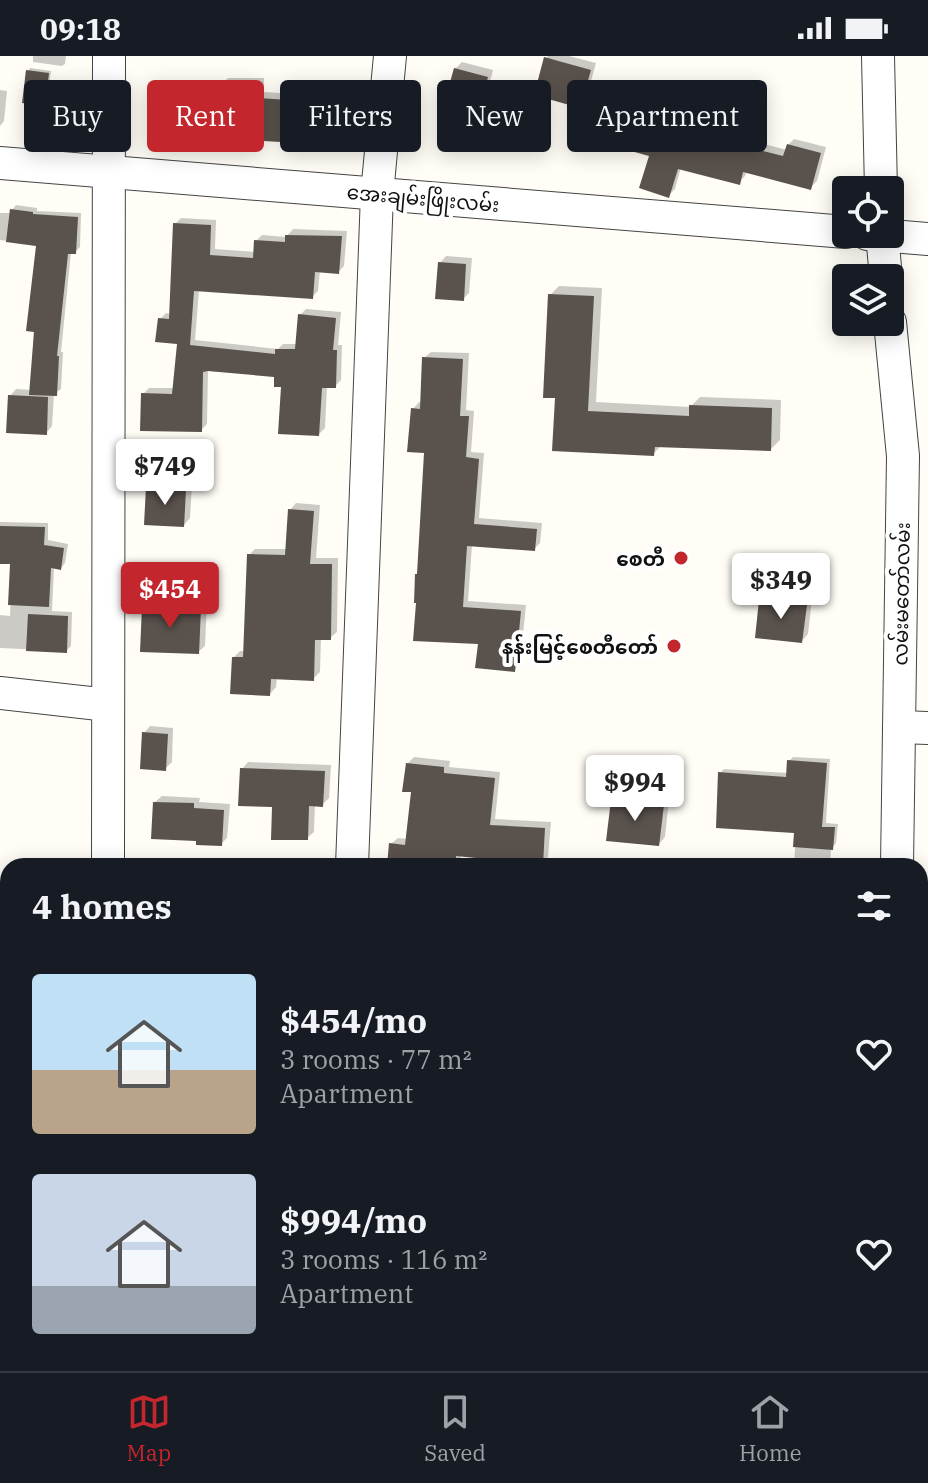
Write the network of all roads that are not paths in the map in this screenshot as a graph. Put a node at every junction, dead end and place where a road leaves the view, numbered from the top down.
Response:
1 (109, 56) edge
2 (390, 56) edge
3 (878, 56) edge
4 (0, 163) edge
5 (108, 172) junction
6 (881, 176) edge
7 (377, 194) junction
8 (832, 231) edge
9 (904, 237) edge
10 (928, 239) edge
11 (891, 336) edge
12 (0, 693) edge
13 (108, 705) junction
14 (913, 728) edge
15 (108, 858) edge
16 (352, 858) edge
17 (898, 858) edge

1 - 5 street
2 - 7 street
3 - 6 street
4 - 5 street, အေးချမ်းဖြိုးလမ်း
5 - 7 street, အေးချမ်းဖြိုးလမ်း
5 - 13 street
7 - 8 street, အေးချမ်းဖြိုးလမ်း
7 - 16 street
9 - 10 street
11 - 14 street, လမ်းမတော်လမ်း
12 - 13 street
13 - 15 street
14 - 17 street, လမ်းမတော်လမ်း

